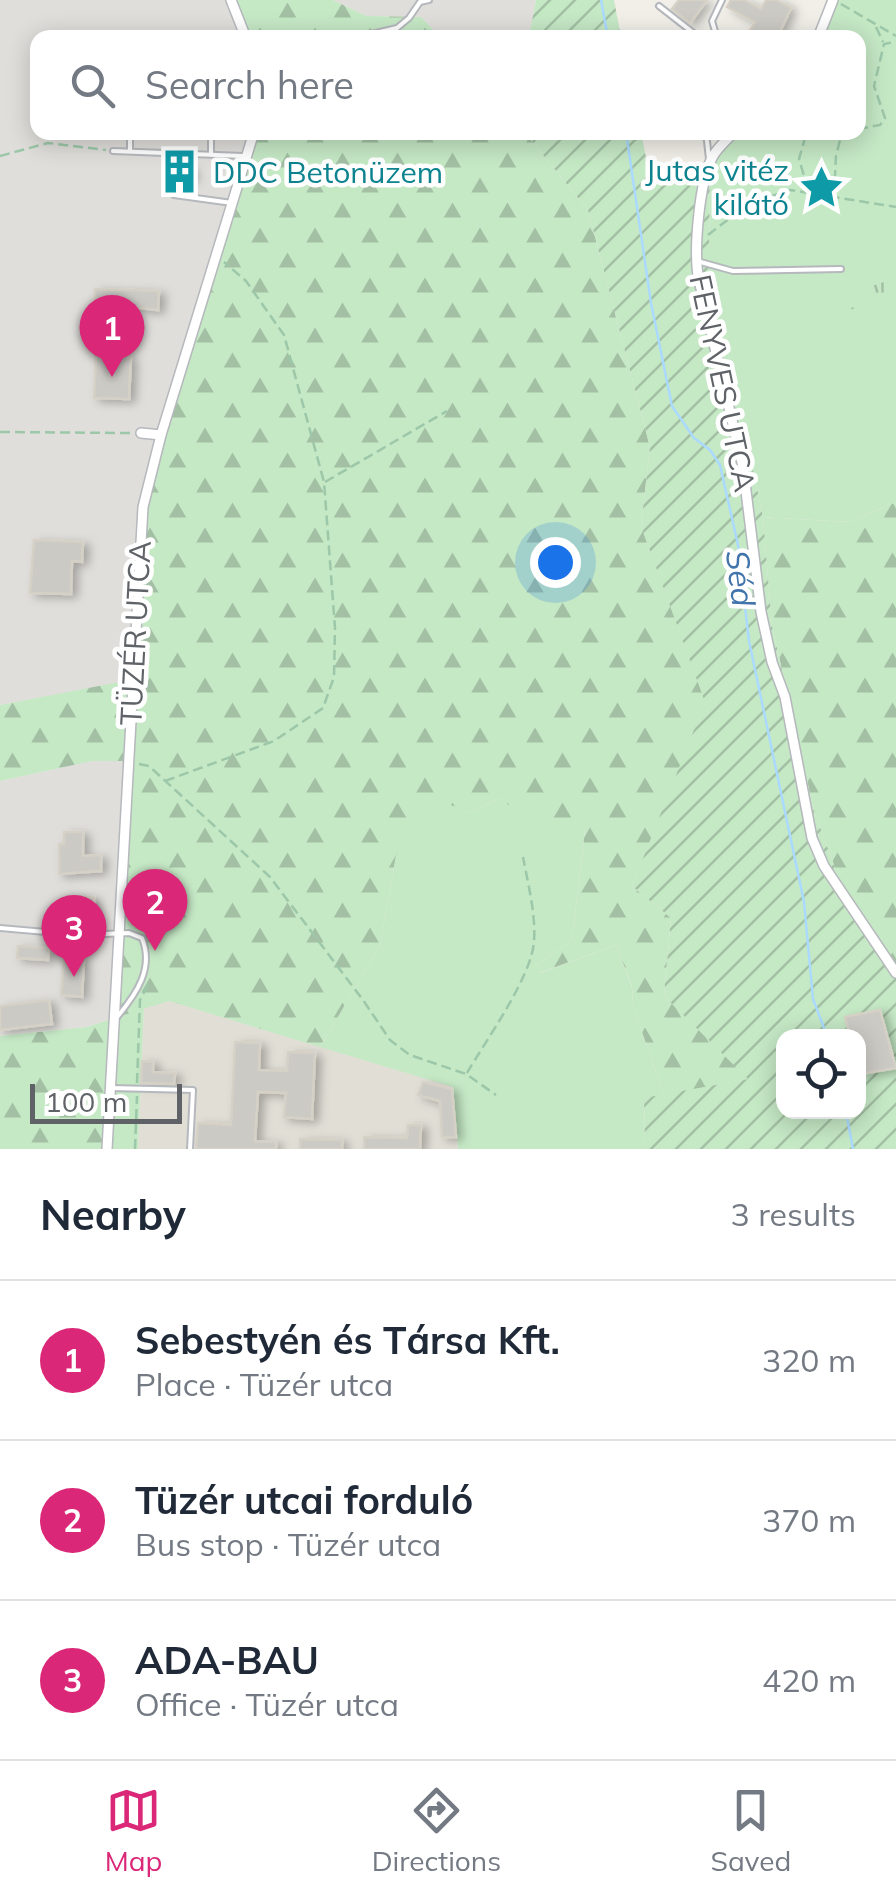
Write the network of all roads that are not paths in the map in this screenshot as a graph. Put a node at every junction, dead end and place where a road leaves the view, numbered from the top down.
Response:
1 (231, 0) edge
2 (429, 0) edge
3 (722, 0) edge
4 (833, 0) edge
5 (659, 6) dead end
6 (243, 30) edge
7 (388, 30) edge
8 (690, 30) edge
9 (715, 30) edge
10 (821, 30) edge
11 (130, 140) edge
12 (211, 140) edge
13 (251, 140) edge
14 (707, 140) edge
15 (726, 140) edge
16 (113, 151) road end
17 (130, 151) junction
18 (211, 154) junction
19 (246, 157) junction
20 (710, 164) junction
21 (174, 194) dead end
22 (232, 203) junction
23 (695, 255) junction
24 (841, 269) dead end
25 (142, 434) road end
26 (161, 435) junction
27 (0, 928) edge
28 (119, 934) junction
29 (896, 973) edge
30 (115, 1020) junction
31 (111, 1088) junction
32 (107, 1149) edge
33 (190, 1149) edge

1 - 6 street
2 - 7 lane
3 - 9 lane
4 - 10 street
5 - 8 lane
11 - 17 lane
12 - 18 lane
13 - 19 street, TÜZÉR UTCA
14 - 20 lane
15 - 20 street, FENYVES UTCA
16 - 17 lane
17 - 18 lane
18 - 19 lane
19 - 22 street, TÜZÉR UTCA
20 - 23 street, FENYVES UTCA
21 - 22 lane
22 - 26 street, TÜZÉR UTCA
23 - 24 lane
23 - 29 street, FENYVES UTCA
25 - 26 street
26 - 28 street, TÜZÉR UTCA
27 - 28 lane
28 - 30 street, TÜZÉR UTCA
28 - 30 lane
30 - 31 street, TÜZÉR UTCA
31 - 32 street, TÜZÉR UTCA
31 - 33 lane

